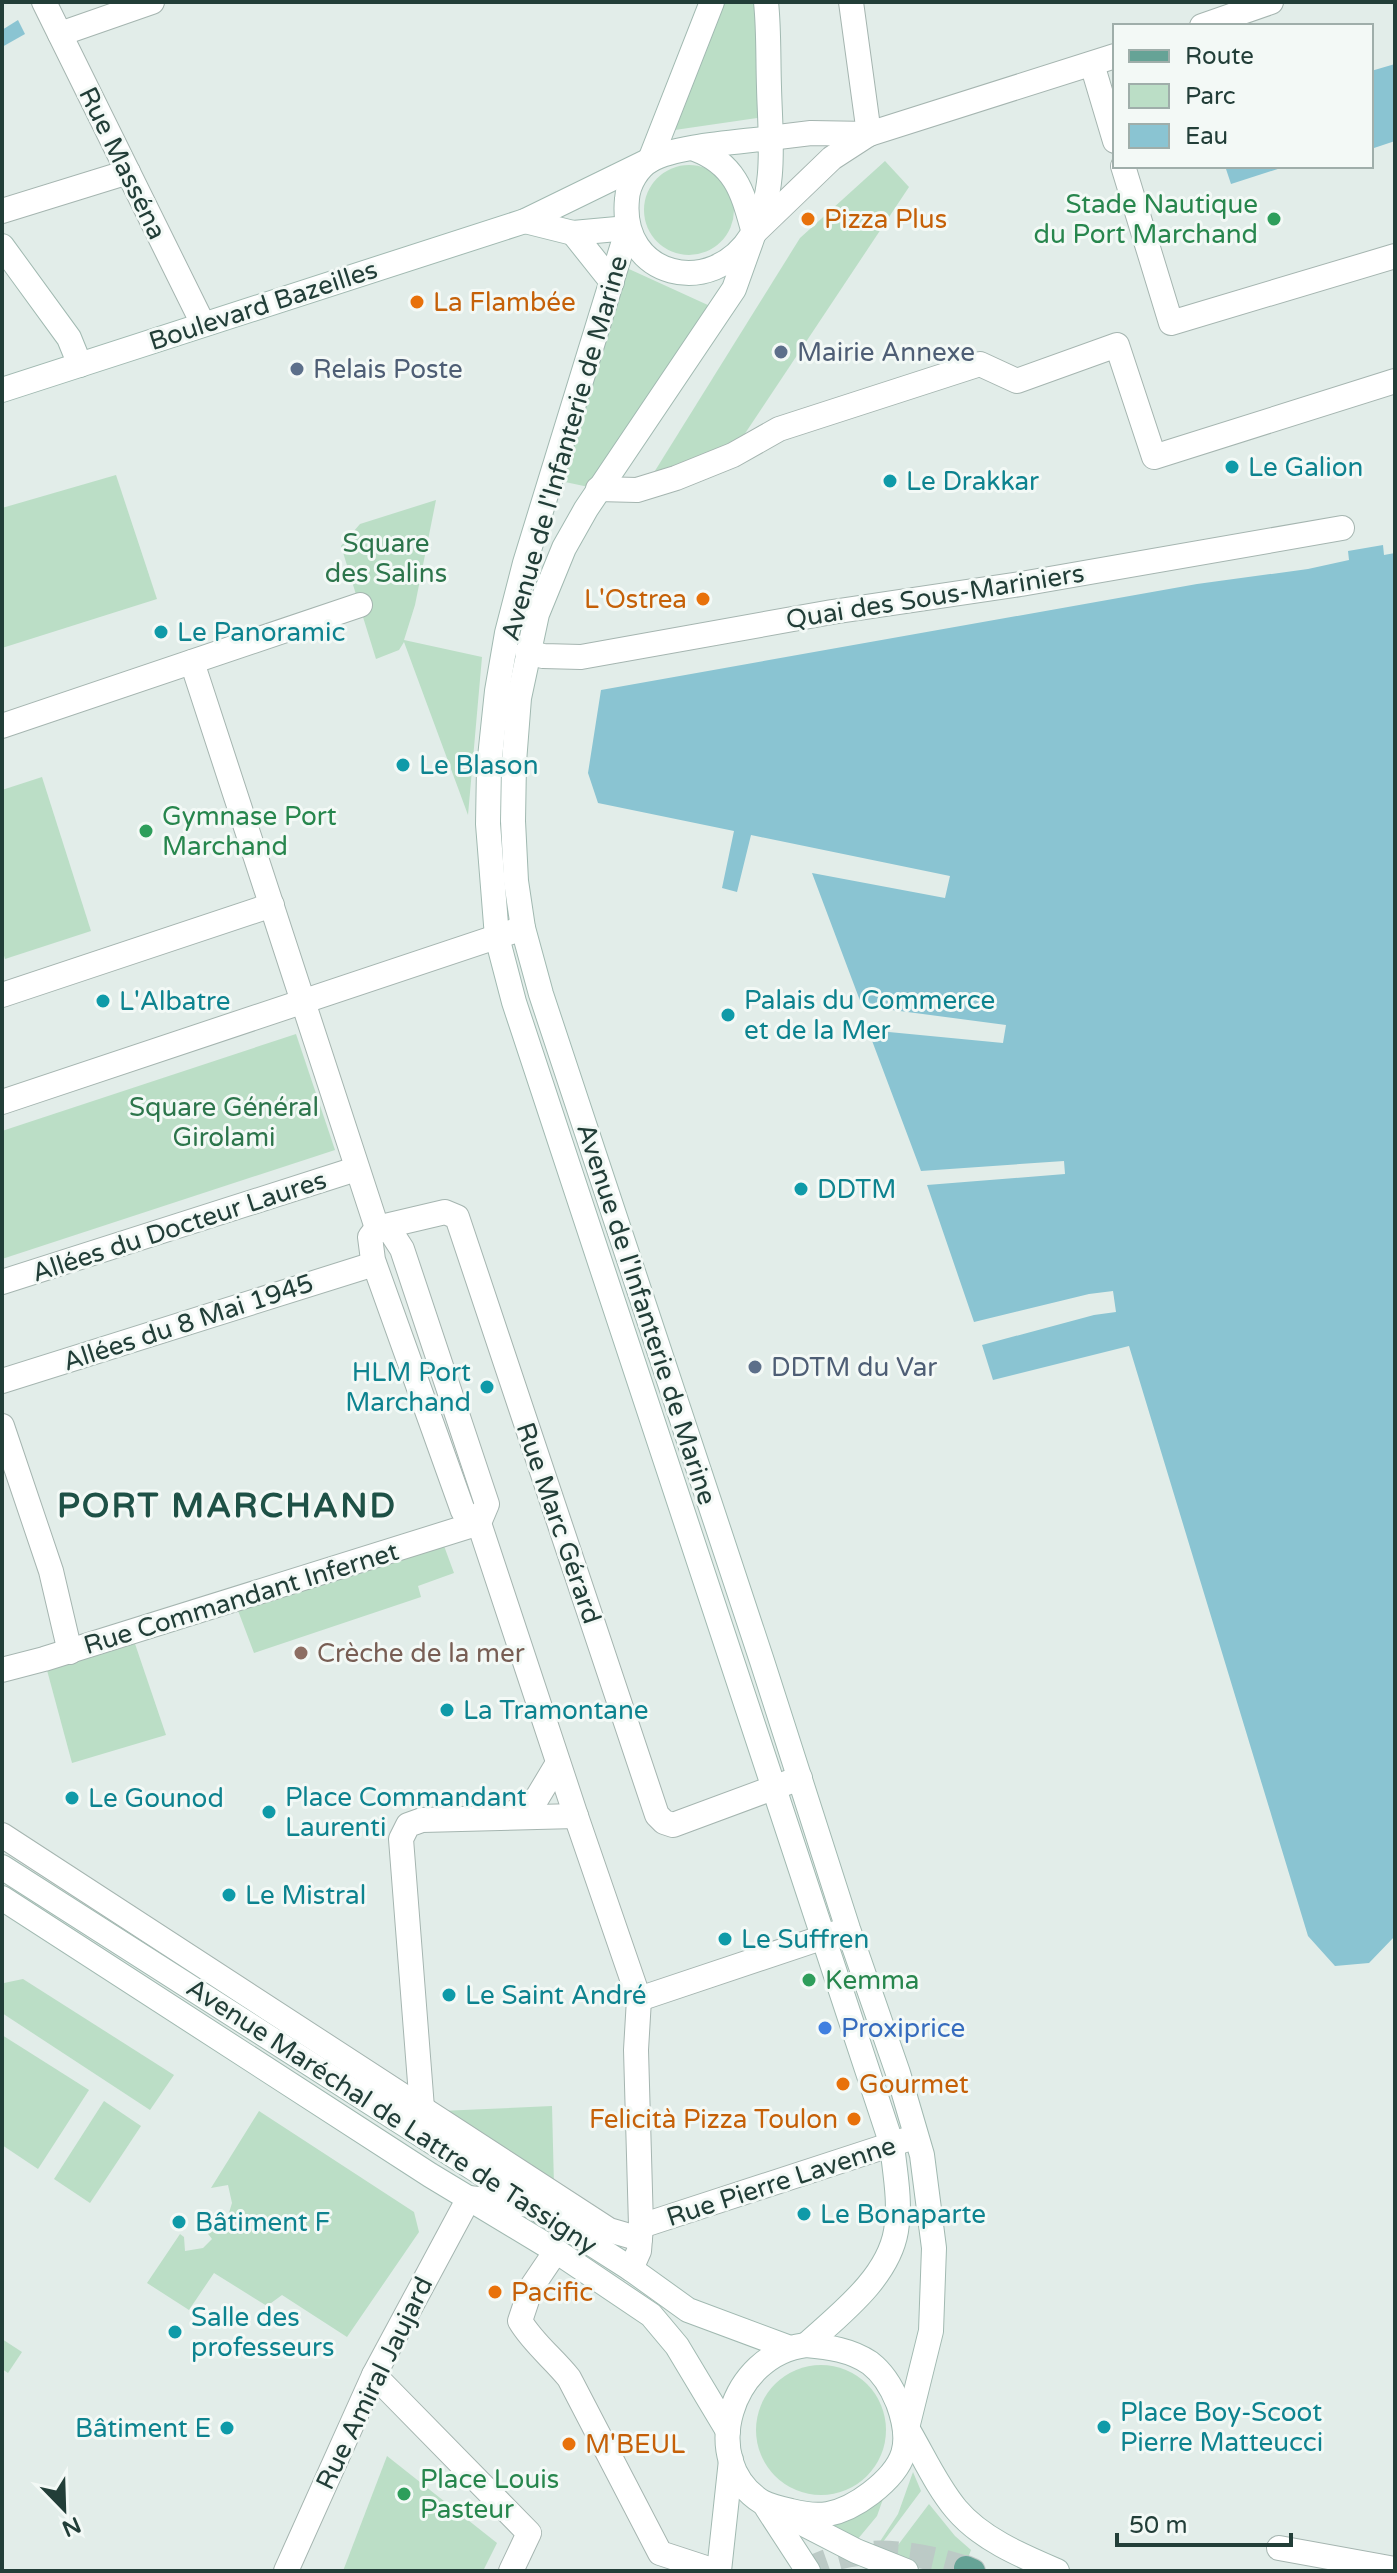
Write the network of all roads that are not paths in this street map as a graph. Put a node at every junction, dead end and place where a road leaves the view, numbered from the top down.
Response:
1 (44, 2) edge
2 (152, 2) edge
3 (712, 2) edge
4 (766, 2) edge
5 (851, 2) edge
6 (1271, 2) edge
7 (1208, 24) edge
8 (60, 34) junction
9 (1113, 57) edge
10 (1092, 64) junction
11 (869, 134) junction
12 (1113, 134) edge
13 (770, 138) junction
14 (695, 149) junction
15 (650, 160) junction
16 (1124, 168) edge
17 (128, 172) junction
18 (2, 211) edge
19 (525, 221) junction
20 (628, 228) junction
21 (573, 233) junction
22 (754, 233) junction
23 (2, 246) edge
24 (1395, 256) edge
25 (612, 282) junction
26 (203, 324) junction
27 (80, 365) junction
28 (1395, 381) edge
29 (2, 390) edge
30 (598, 489) junction
31 (1342, 528) dead end
32 (360, 605) dead end
33 (527, 652) junction
34 (192, 662) junction
35 (2, 726) edge
36 (272, 905) junction
37 (523, 928) junction
38 (497, 937) junction
39 (2, 995) edge
40 (304, 1002) junction
41 (2, 1102) edge
42 (356, 1169) junction
43 (377, 1228) junction
44 (374, 1264) junction
45 (2, 1282) edge
46 (2, 1381) edge
47 (2, 1426) edge
48 (479, 1523) junction
49 (70, 1652) junction
50 (2, 1670) edge
51 (558, 1763) junction
52 (800, 1778) junction
53 (774, 1788) junction
54 (576, 1816) junction
55 (506, 1817) junction
56 (2, 1835) edge
57 (2, 1867) edge
58 (2, 1898) edge
59 (848, 1929) junction
60 (823, 1938) junction
61 (639, 1999) junction
62 (422, 2108) junction
63 (416, 2133) junction
64 (917, 2136) junction
65 (892, 2145) junction
66 (469, 2198) junction
67 (530, 2205) junction
68 (640, 2232) junction
69 (556, 2251) junction
70 (631, 2269) junction
71 (798, 2347) junction
72 (374, 2375) junction
73 (907, 2428) junction
74 (728, 2431) junction
75 (731, 2457) junction
76 (763, 2502) junction
77 (1279, 2548) dead end
78 (655, 2562) edge
79 (1395, 2569) edge
80 (286, 2571) edge
81 (511, 2571) edge
82 (717, 2571) edge
83 (808, 2571) edge
84 (906, 2571) edge
85 (1057, 2571) edge

1 - 8 street, Rue Masséna
2 - 8 street
3 - 15 street
4 - 13 street, Avenue de l'Infanterie de Marine
5 - 11 street
6 - 7 street
8 - 17 street, Rue Masséna
9 - 10 street
10 - 11 street
10 - 12 street
11 - 13 street
11 - 22 street
13 - 14 street
13 - 22 street, Avenue de l'Infanterie de Marine
14 - 15 street
14 - 22 street
15 - 19 street, Boulevard Bazeilles
15 - 20 street
16 - 24 street
17 - 18 street
17 - 26 street, Rue Masséna
19 - 21 street
19 - 26 street, Boulevard Bazeilles
20 - 21 street
20 - 22 street
20 - 25 street, Avenue de l'Infanterie de Marine
21 - 25 street
22 - 30 street, Avenue de l'Infanterie de Marine
23 - 27 street
25 - 38 street, Avenue de l'Infanterie de Marine
26 - 27 street, Boulevard Bazeilles
27 - 29 street, Boulevard Bazeilles
28 - 30 street
30 - 33 street, Avenue de l'Infanterie de Marine
31 - 33 street, Quai des Sous-Mariniers
32 - 34 street
33 - 37 street, Avenue de l'Infanterie de Marine
34 - 35 street
34 - 36 street
36 - 39 street
36 - 40 street
37 - 38 street
37 - 52 street, Avenue de l'Infanterie de Marine
38 - 40 street
38 - 53 street, Avenue de l'Infanterie de Marine
40 - 41 street
40 - 42 street
42 - 43 street
42 - 45 street, Allées du Docteur Laures
43 - 44 street
43 - 48 street
43 - 53 street, Rue Marc Gérard
44 - 46 street, Allées du 8 Mai 1945
44 - 48 street
47 - 49 street
48 - 49 street, Rue Commandant Infernet
48 - 51 street
49 - 50 street, Rue Commandant Infernet
51 - 54 street
51 - 55 street
52 - 53 street
52 - 59 street, Avenue de l'Infanterie de Marine
53 - 60 street, Avenue de l'Infanterie de Marine
54 - 55 street
54 - 61 street
55 - 62 street
56 - 62 street
57 - 63 street, Avenue Maréchal de Lattre de Tassigny
58 - 66 street, Avenue Maréchal de Lattre de Tassigny
59 - 60 street
59 - 64 street, Avenue de l'Infanterie de Marine
60 - 61 street
60 - 65 street, Avenue de l'Infanterie de Marine
61 - 68 street
62 - 63 street
62 - 68 street
63 - 67 street, Avenue Maréchal de Lattre de Tassigny
64 - 65 street, Rue Pierre Lavenne
64 - 73 street, Avenue de l'Infanterie de Marine
65 - 68 street, Rue Pierre Lavenne
65 - 71 street, Avenue de l'Infanterie de Marine
66 - 67 street
66 - 69 street, Avenue Maréchal de Lattre de Tassigny
66 - 72 street, Rue Amiral Jaujard
67 - 70 street, Avenue Maréchal de Lattre de Tassigny
68 - 70 street, Rue Pierre Lavenne
69 - 74 street, Avenue Maréchal de Lattre de Tassigny
69 - 78 street
70 - 71 street, Avenue Maréchal de Lattre de Tassigny
71 - 73 street
71 - 74 street
72 - 80 street, Rue Amiral Jaujard
72 - 81 street
73 - 76 street
73 - 85 street
74 - 75 street
75 - 76 street
75 - 82 street
76 - 83 street
76 - 84 street
77 - 79 street
78 - 82 street

